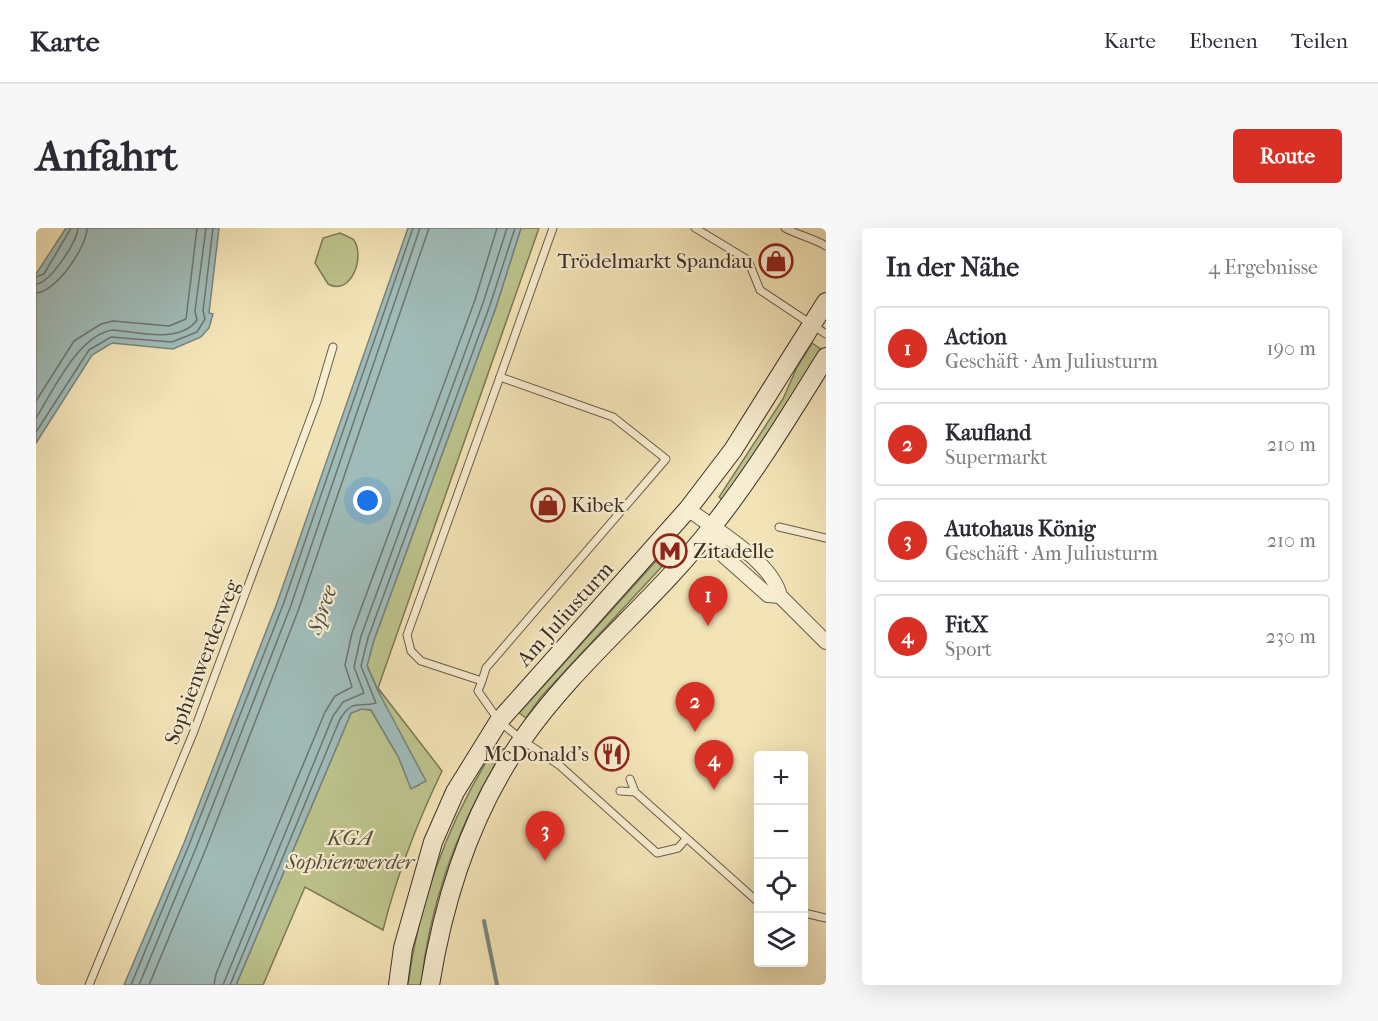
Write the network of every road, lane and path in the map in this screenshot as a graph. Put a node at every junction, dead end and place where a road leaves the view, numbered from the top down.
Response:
1 (553, 228) edge
2 (695, 228) edge
3 (785, 228) edge
4 (826, 246) edge
5 (826, 302) edge
6 (818, 329) edge
7 (333, 347) dead end
8 (823, 368) edge
9 (500, 377) junction
10 (688, 509) junction
11 (779, 527) dead end
12 (712, 528) junction
13 (826, 538) edge
14 (826, 642) edge
15 (482, 681) junction
16 (499, 721) junction
17 (522, 740) junction
18 (630, 779) dead end
19 (620, 791) dead end
20 (635, 792) junction
21 (686, 839) junction
22 (754, 898) edge
23 (808, 914) edge
24 (826, 918) edge
25 (89, 985) edge
26 (398, 985) edge
27 (430, 985) edge

1 - 9 lane
2 - 6 lane
3 - 4 lane
5 - 6 main road, Am Juliusturm
6 - 10 main road, Am Juliusturm
7 - 25 lane, Sophienwerderweg
8 - 12 main road
9 - 15 lane
9 - 15 lane
10 - 12 street
10 - 16 main road, Am Juliusturm
11 - 13 lane
12 - 14 street
12 - 17 main road
15 - 16 lane
16 - 17 lane
16 - 26 main road, Am Juliusturm
17 - 21 lane
17 - 27 main road
18 - 20 lane
19 - 20 lane
20 - 21 lane
21 - 22 lane
23 - 24 lane

